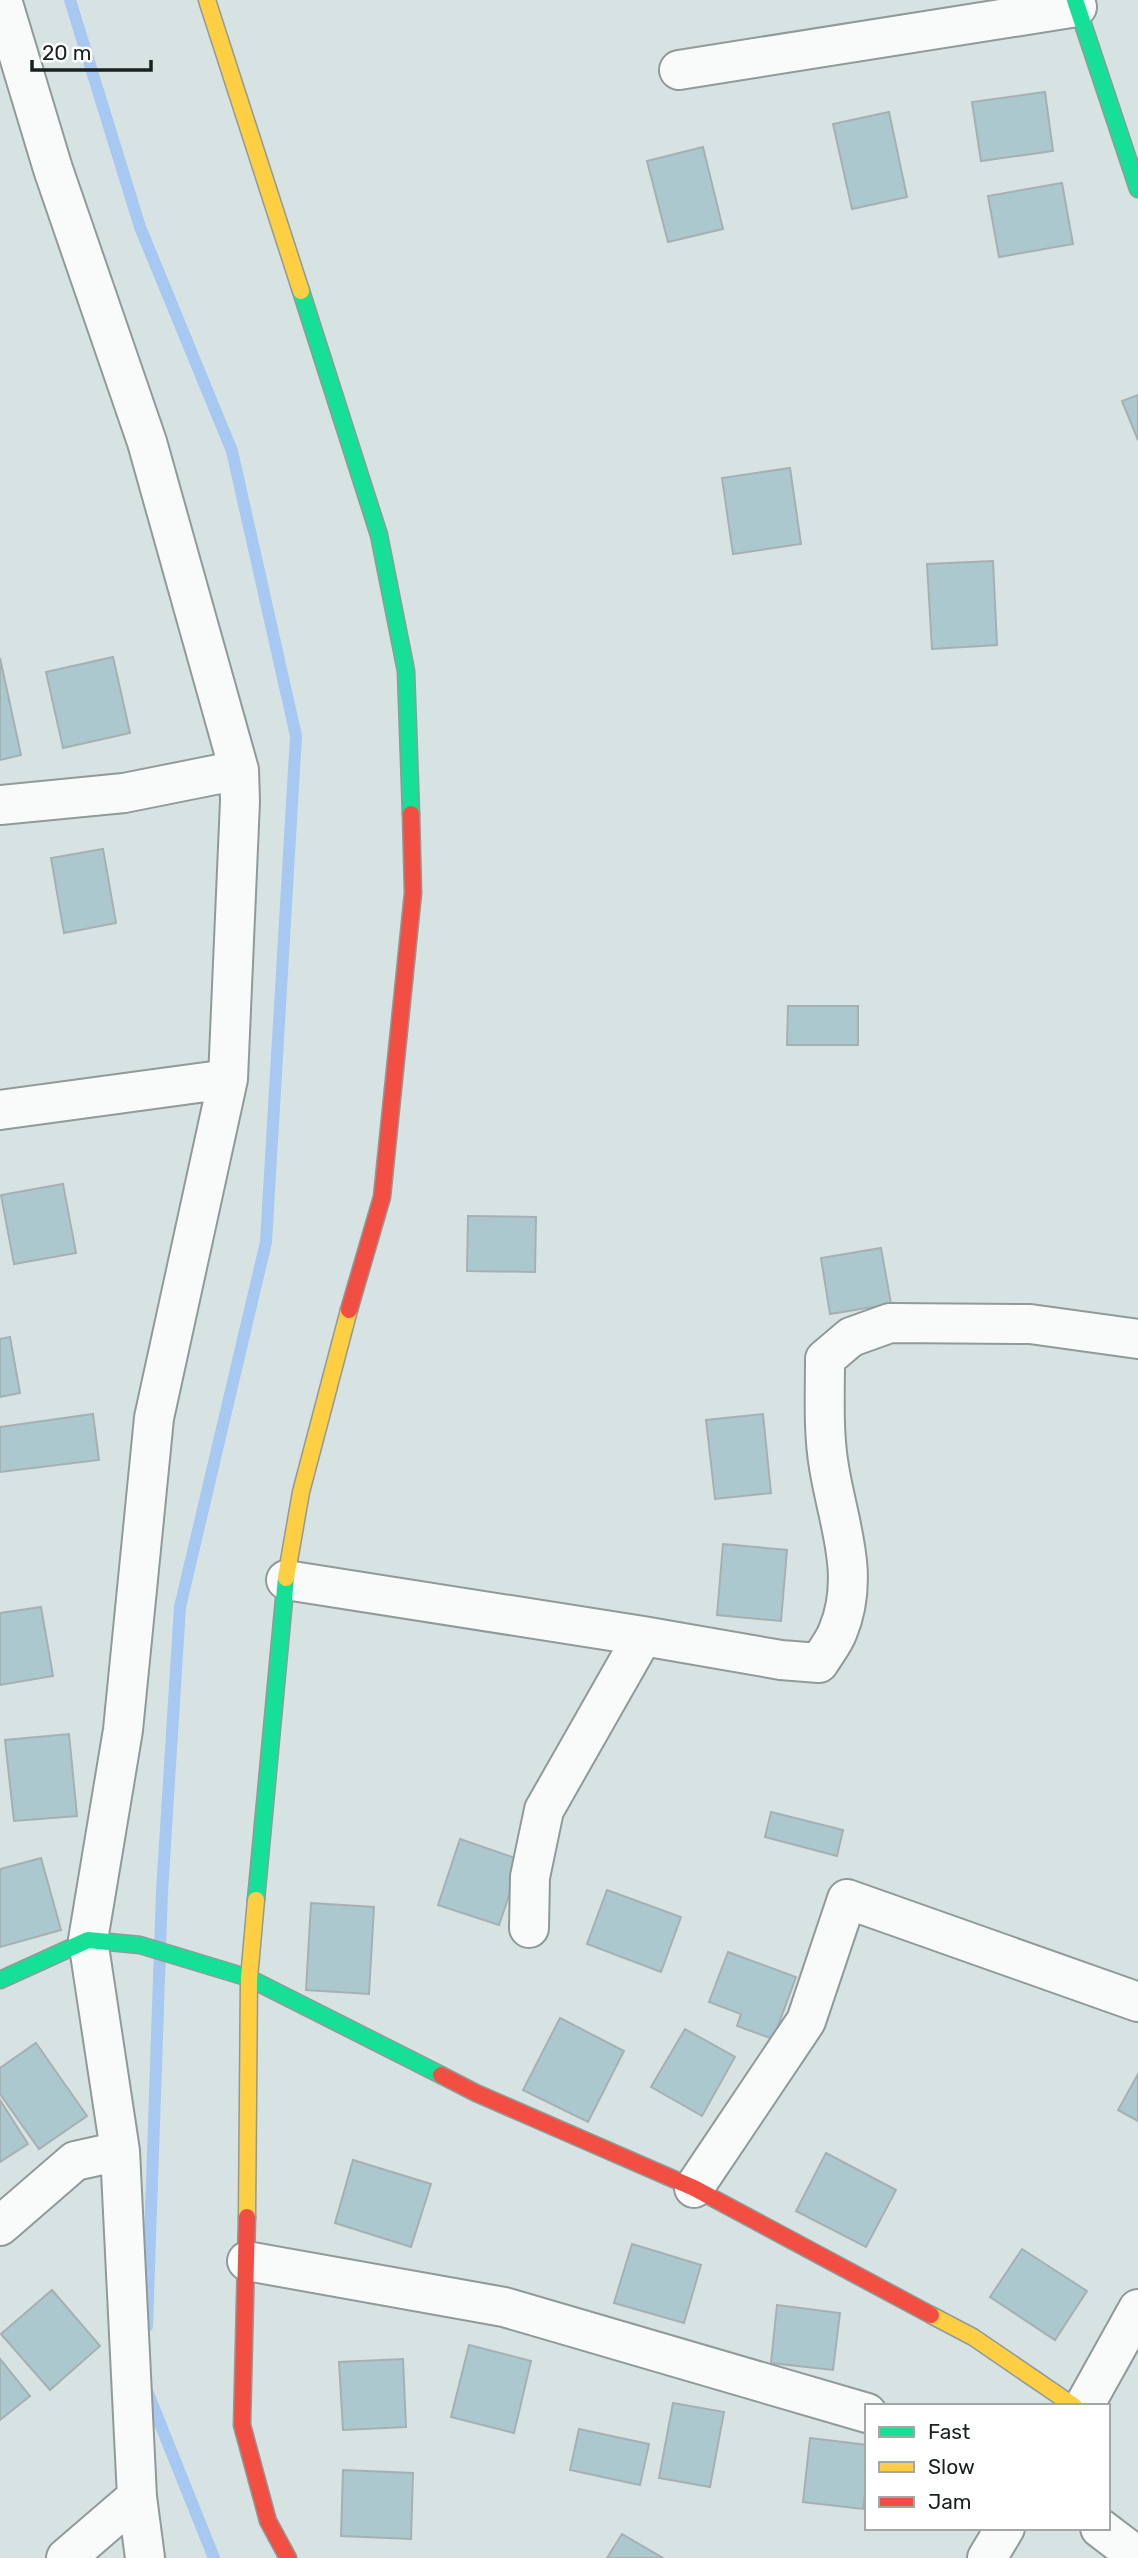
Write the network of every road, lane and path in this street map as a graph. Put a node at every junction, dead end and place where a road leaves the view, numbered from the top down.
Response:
1 (2, 0) edge
2 (207, 0) edge
3 (1076, 3) edge
4 (679, 70) dead end
5 (1138, 189) edge
6 (239, 770) junction
7 (0, 805) edge
8 (228, 1079) junction
9 (0, 1110) edge
10 (1138, 1339) edge
11 (286, 1580) junction
12 (643, 1636) junction
13 (529, 1928) dead end
14 (88, 1940) junction
15 (249, 1978) junction
16 (0, 1979) edge
17 (1138, 2002) edge
18 (120, 2151) junction
19 (695, 2188) junction
20 (0, 2226) edge
21 (247, 2261) junction
22 (1138, 2309) edge
23 (1071, 2404) edge
24 (1085, 2404) edge
25 (865, 2412) edge
26 (137, 2497) junction
27 (1004, 2530) edge
28 (1103, 2530) edge
29 (1138, 2557) edge
30 (66, 2558) edge
31 (145, 2558) edge
32 (288, 2558) edge
33 (987, 2558) edge

1 - 6 street
2 - 11 street
3 - 4 street
3 - 5 street
6 - 7 street
6 - 8 street
8 - 9 street
8 - 14 street
10 - 12 street
11 - 12 street
11 - 15 street
12 - 13 street
14 - 15 street
14 - 16 street
14 - 18 street
15 - 19 street
15 - 21 street
17 - 19 street
18 - 20 street
18 - 26 street
19 - 23 street
21 - 25 street
21 - 32 street
22 - 24 street
26 - 30 street
26 - 31 street
27 - 33 street
28 - 29 street

